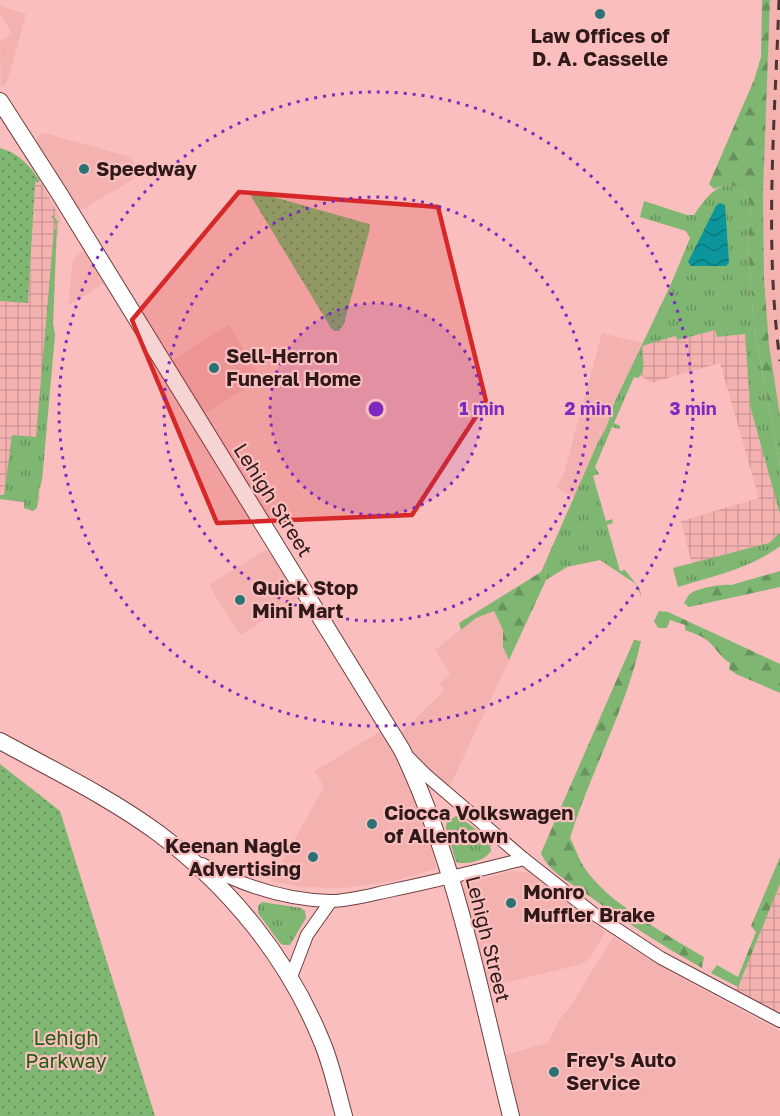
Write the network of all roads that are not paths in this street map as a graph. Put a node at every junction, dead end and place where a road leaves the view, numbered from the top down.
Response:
1 (0, 101) edge
2 (0, 741) edge
3 (402, 750) junction
4 (190, 858) junction
5 (524, 859) junction
6 (451, 878) junction
7 (331, 901) junction
8 (291, 977) junction
9 (780, 1022) edge
10 (344, 1116) edge
11 (511, 1116) edge

1 - 3 main road, Lehigh Street
2 - 4 main road
3 - 5 street
3 - 6 main road, Lehigh Street
4 - 7 street
4 - 8 main road
5 - 6 street
5 - 9 street
6 - 7 street
6 - 11 main road, Lehigh Street
7 - 8 street
8 - 10 main road

